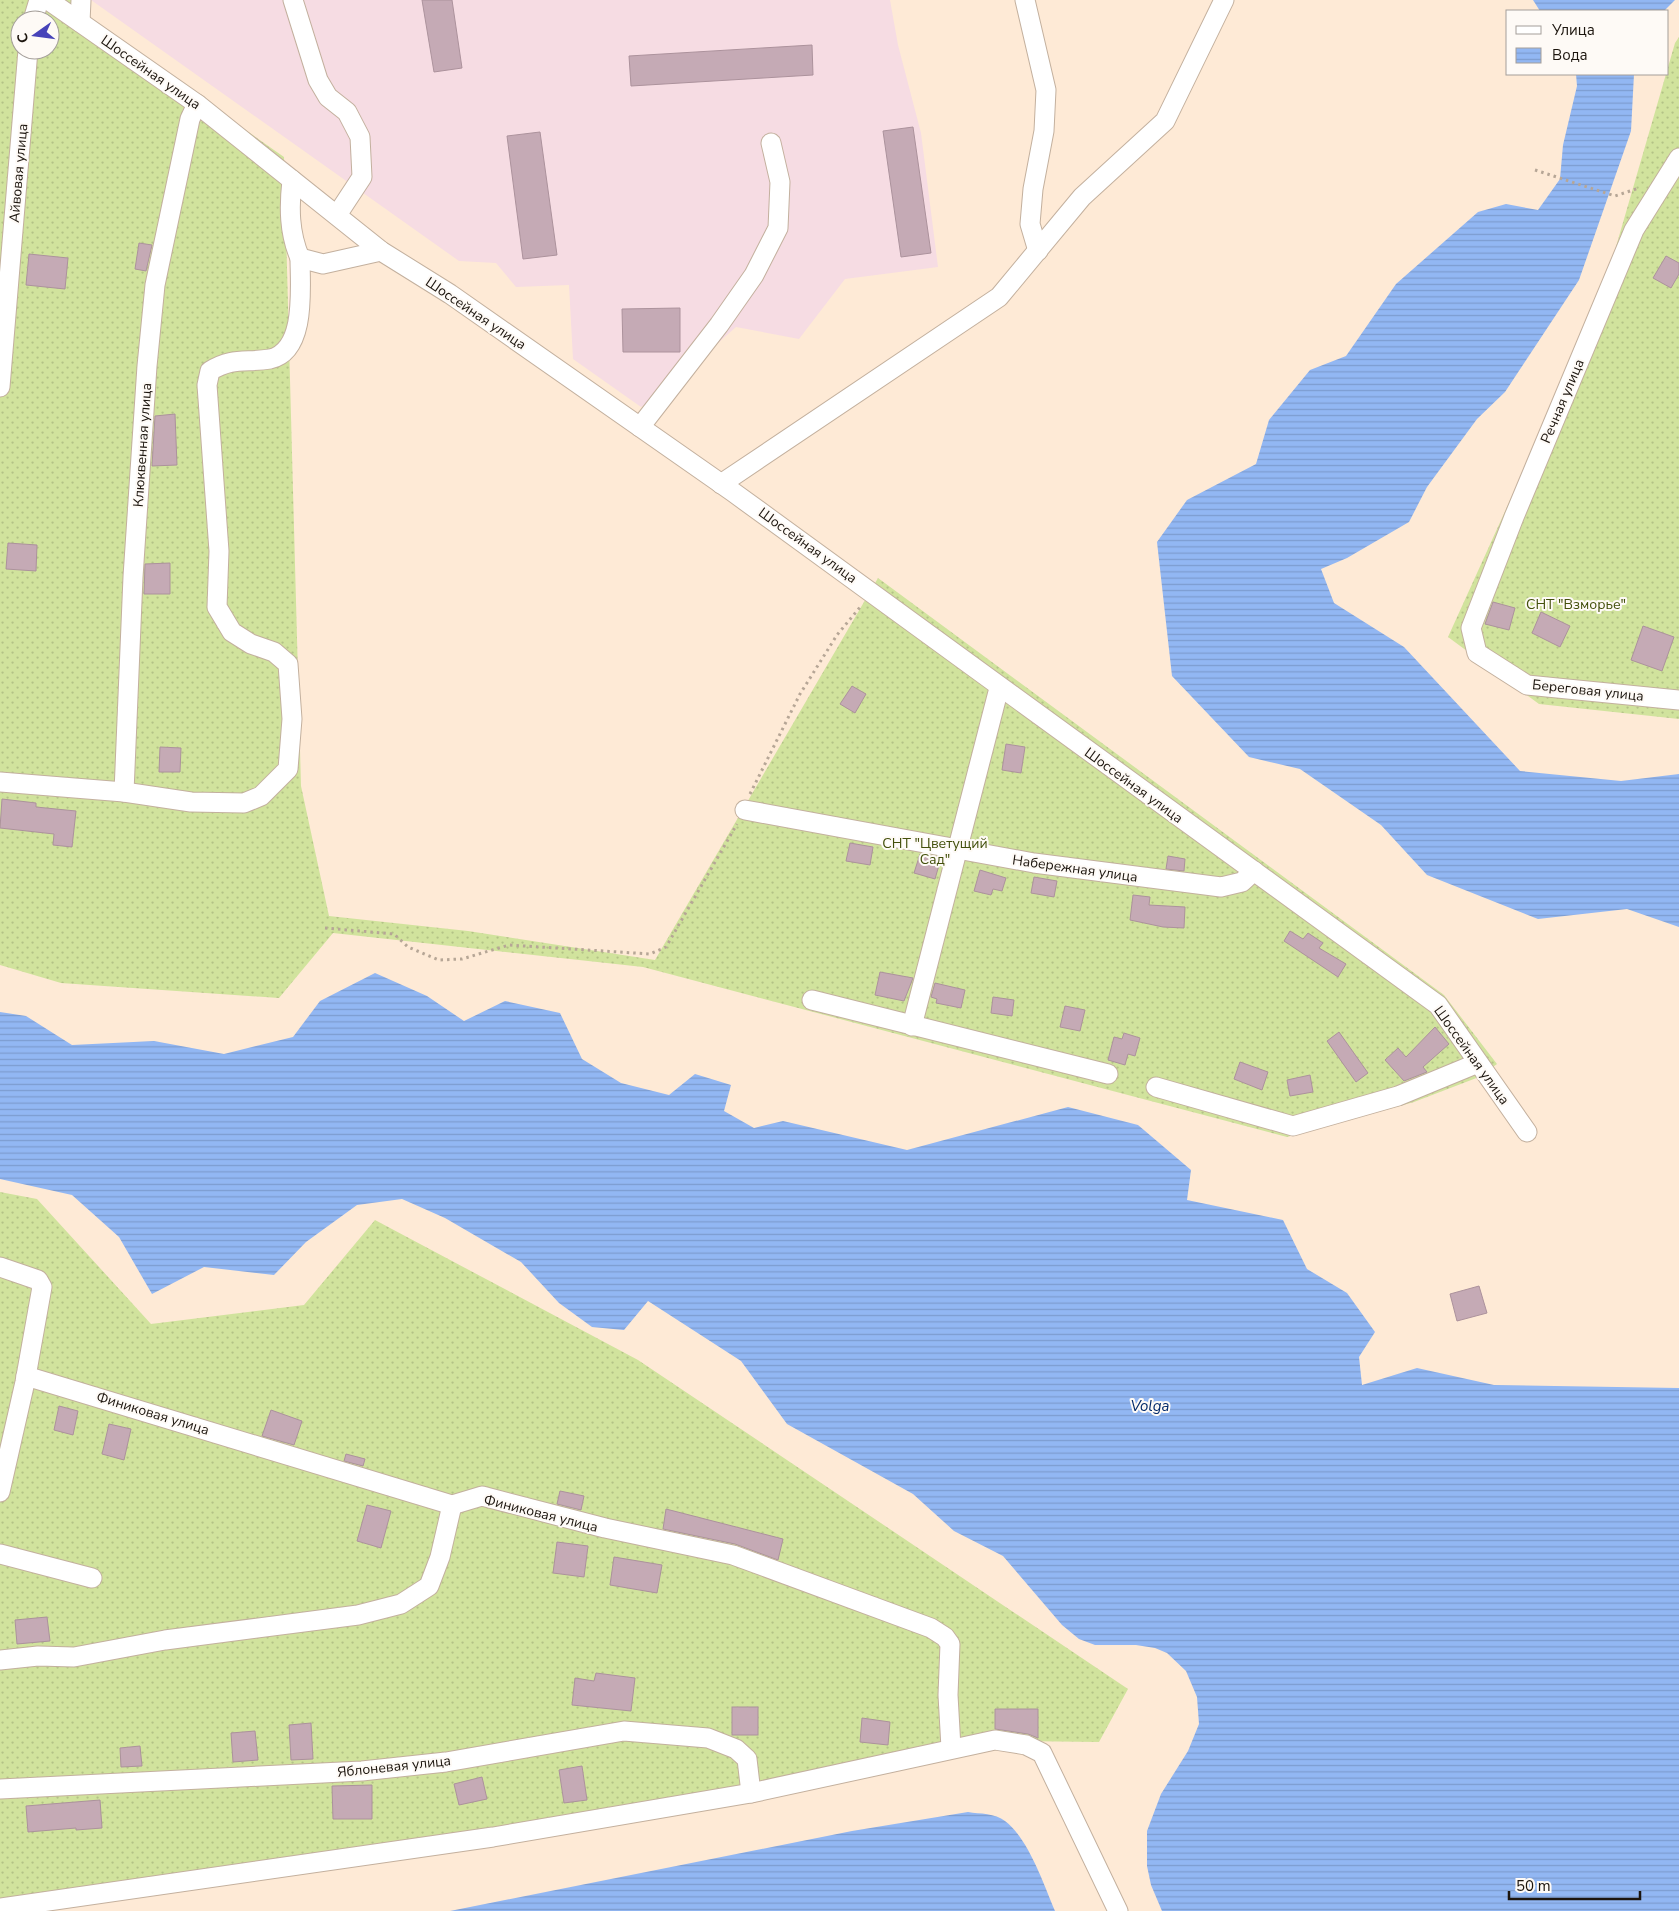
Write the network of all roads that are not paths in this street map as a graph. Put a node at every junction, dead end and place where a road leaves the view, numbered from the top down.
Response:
1 (48, 0) edge
2 (81, 0) edge
3 (293, 0) edge
4 (1025, 0) edge
5 (1224, 0) edge
6 (80, 22) junction
7 (27, 60) edge
8 (197, 104) junction
9 (771, 143) dead end
10 (1679, 158) edge
11 (292, 180) junction
12 (337, 215) junction
13 (381, 251) junction
14 (1038, 251) junction
15 (300, 258) junction
16 (0, 386) edge
17 (640, 427) junction
18 (721, 484) junction
19 (1477, 653) joint
20 (999, 688) junction
21 (1679, 700) edge
22 (0, 782) edge
23 (124, 792) junction
24 (745, 810) road end
25 (957, 848) junction
26 (1254, 871) junction
27 (812, 1000) dead end
28 (912, 1026) junction
29 (1478, 1064) junction
30 (1108, 1074) dead end
31 (1156, 1087) dead end
32 (1527, 1132) dead end
33 (0, 1267) edge
34 (26, 1376) junction
35 (5, 1446) edge
36 (0, 1492) edge
37 (452, 1505) junction
38 (0, 1554) edge
39 (92, 1578) dead end
40 (0, 1660) edge
41 (951, 1748) junction
42 (0, 1788) edge
43 (750, 1792) junction
44 (0, 1908) edge
45 (1118, 1911) edge

1 - 6 street, Шоссейная улица
2 - 6 street
3 - 12 street
4 - 14 street
5 - 14 street
6 - 8 street, Шоссейная улица
7 - 16 street, Айвовая улица
8 - 11 street, Шоссейная улица
8 - 23 street, Клюквенная улица
9 - 17 street
10 - 19 street, Речная улица
11 - 12 street, Шоссейная улица
11 - 15 street
12 - 13 street, Шоссейная улица
13 - 15 street
13 - 17 street, Шоссейная улица
14 - 18 street
15 - 23 street
17 - 18 street, Шоссейная улица
18 - 20 street, Шоссейная улица
19 - 21 street, Береговая улица
20 - 25 street
20 - 26 street, Шоссейная улица
22 - 23 street
24 - 25 street, Набережная улица
25 - 26 street, Набережная улица
25 - 28 street
26 - 29 street, Шоссейная улица
27 - 28 street
28 - 30 street
29 - 31 street
29 - 32 street, Шоссейная улица
33 - 34 street
34 - 35 street
34 - 37 street, Финиковая улица
35 - 36 street
37 - 40 street
37 - 41 street, Финиковая улица
38 - 39 street
41 - 43 street
41 - 45 street
42 - 43 street, Яблоневая улица
43 - 44 street

